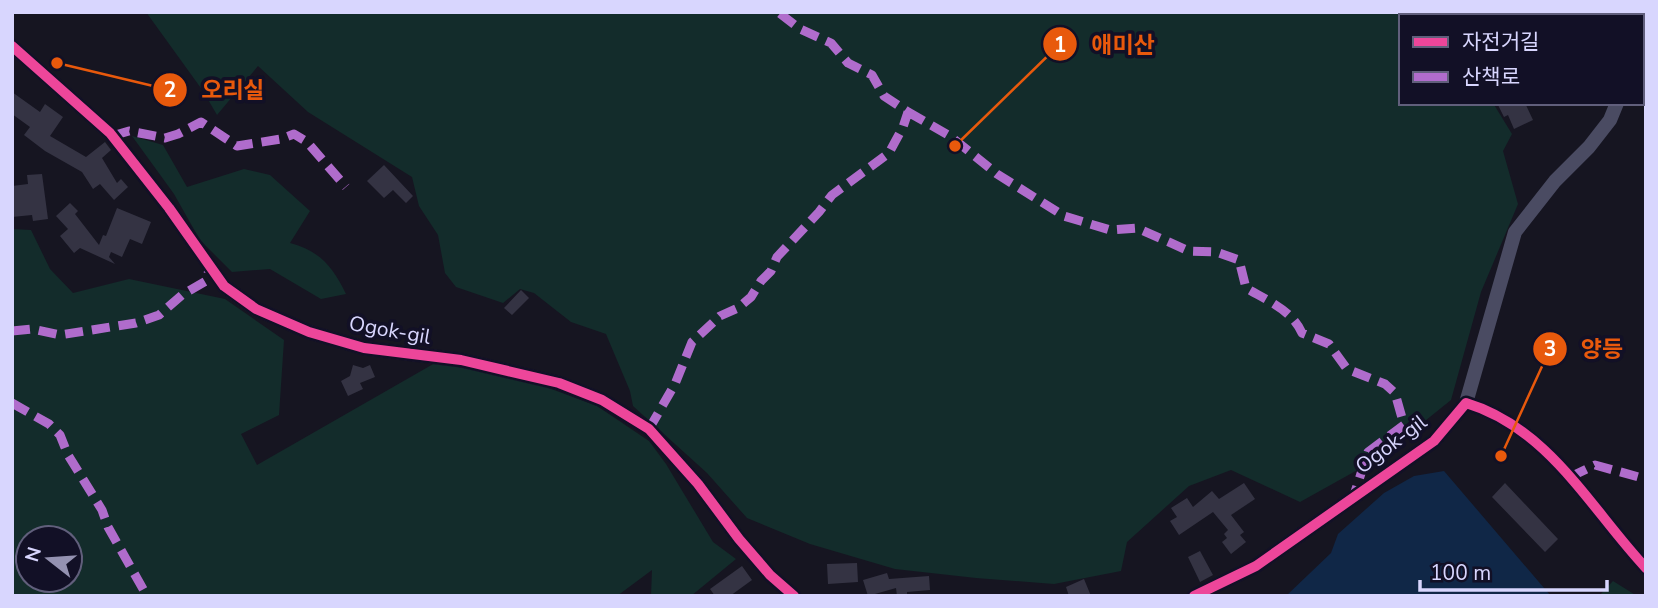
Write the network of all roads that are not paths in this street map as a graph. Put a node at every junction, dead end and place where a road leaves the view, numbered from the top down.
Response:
1 (12, 46) edge
2 (1616, 105) edge
3 (1466, 403) junction
4 (1646, 568) edge
5 (794, 596) edge
6 (1194, 596) edge

1 - 5 street, Ogok-gil
2 - 3 street
3 - 4 street
3 - 6 street, Ogok-gil

